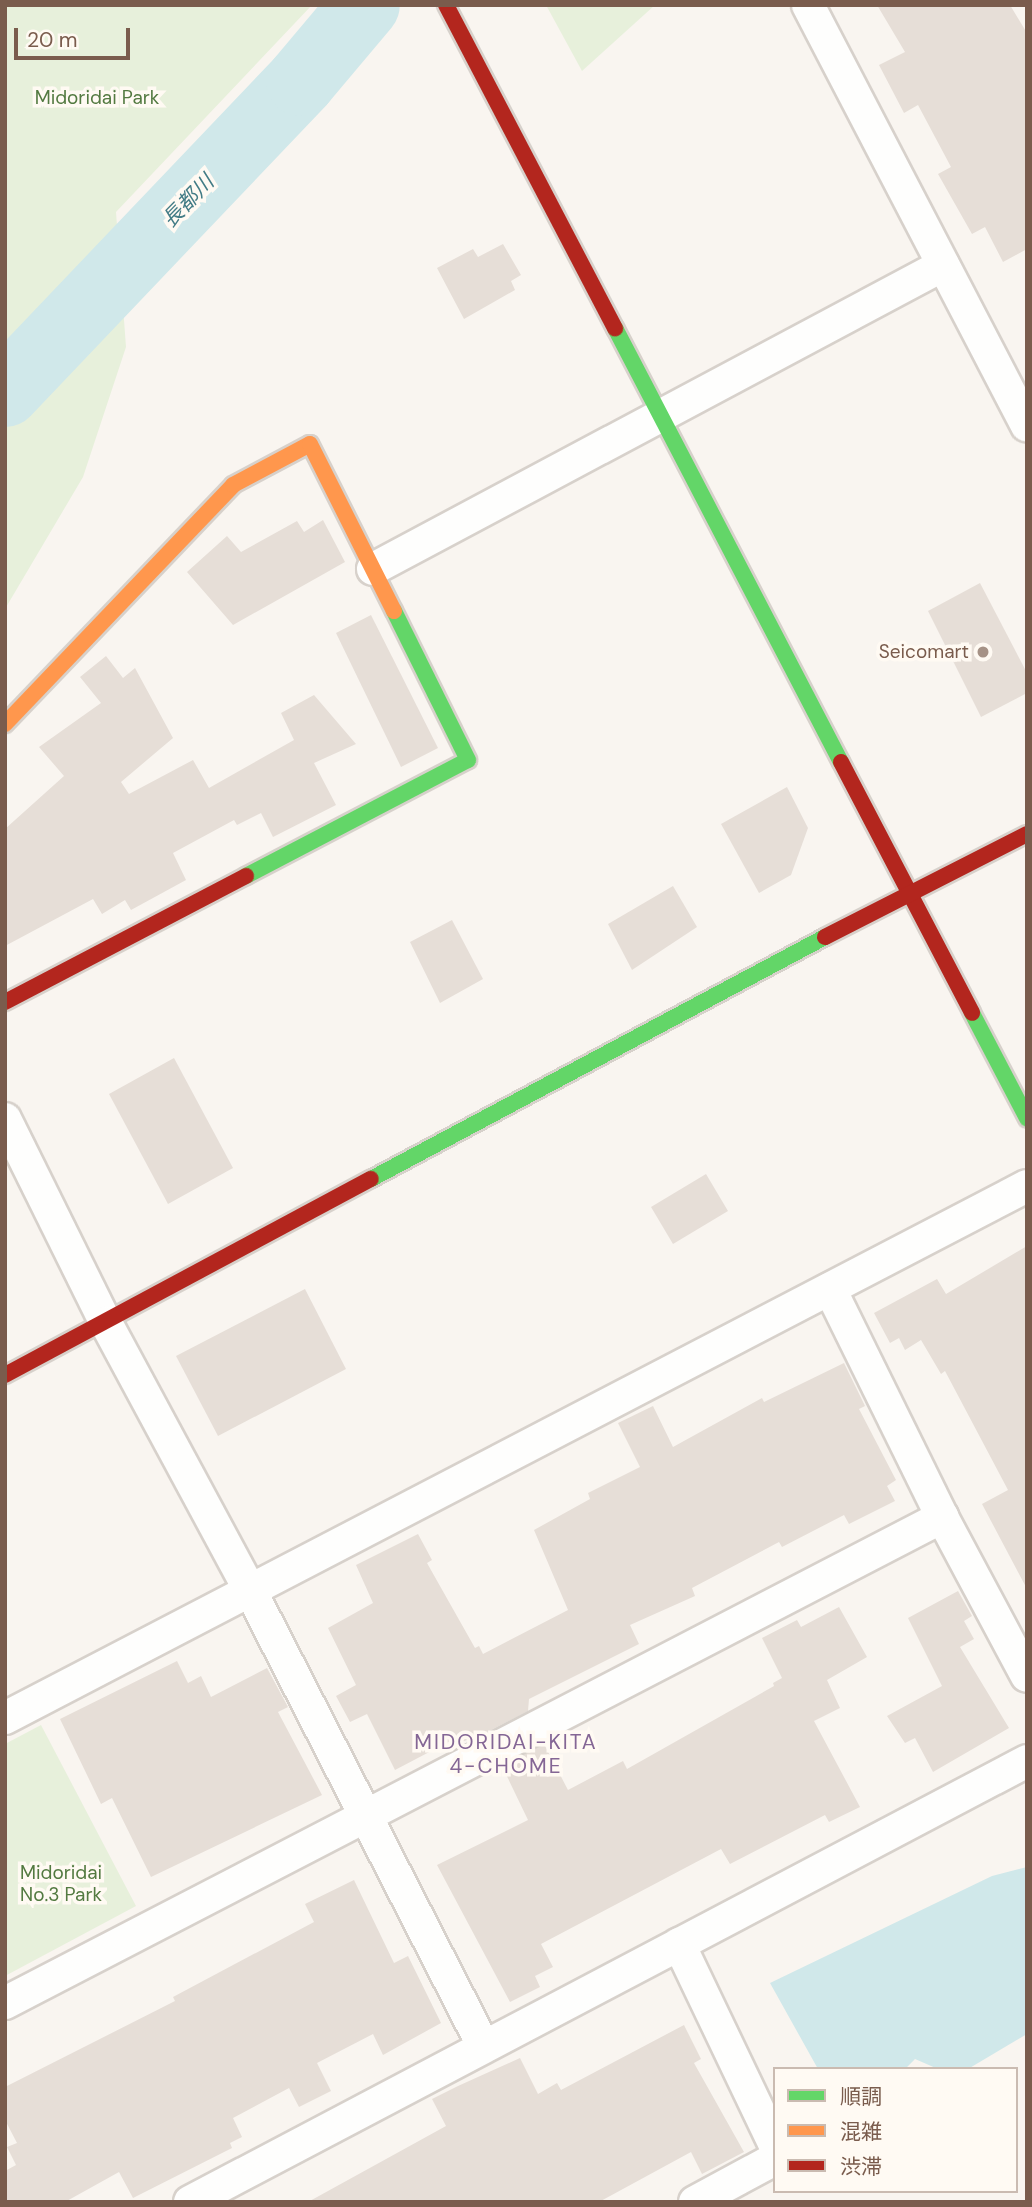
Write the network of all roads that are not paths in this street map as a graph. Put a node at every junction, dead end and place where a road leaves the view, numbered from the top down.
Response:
1 (446, 5) edge
2 (808, 5) edge
3 (943, 265) junction
4 (660, 415) junction
5 (1027, 425) edge
6 (373, 569) junction
7 (5, 724) edge
8 (1027, 834) edge
9 (909, 892) junction
10 (5, 1002) edge
11 (1027, 1118) edge
12 (5, 1119) edge
13 (1027, 1186) edge
14 (830, 1289) junction
15 (106, 1323) junction
16 (5, 1375) edge
17 (942, 1517) junction
18 (250, 1590) junction
19 (1027, 1676) edge
20 (5, 1718) edge
21 (1027, 1761) edge
22 (365, 1816) junction
23 (679, 1944) junction
24 (5, 2003) edge
25 (484, 2047) junction
26 (773, 2140) edge
27 (773, 2160) edge
28 (190, 2202) edge
29 (695, 2202) edge

1 - 4 street
2 - 3 street
3 - 4 street
3 - 5 street
4 - 6 street
4 - 9 street
6 - 7 street
6 - 10 street
8 - 9 street
9 - 11 street
9 - 15 street
12 - 15 street
13 - 14 street
14 - 17 street
14 - 18 street
15 - 16 street
15 - 18 street
17 - 19 street
17 - 22 street
18 - 20 street
18 - 22 street
21 - 23 street
22 - 24 street
22 - 25 street
23 - 25 street
23 - 26 street
25 - 28 street
27 - 29 street

